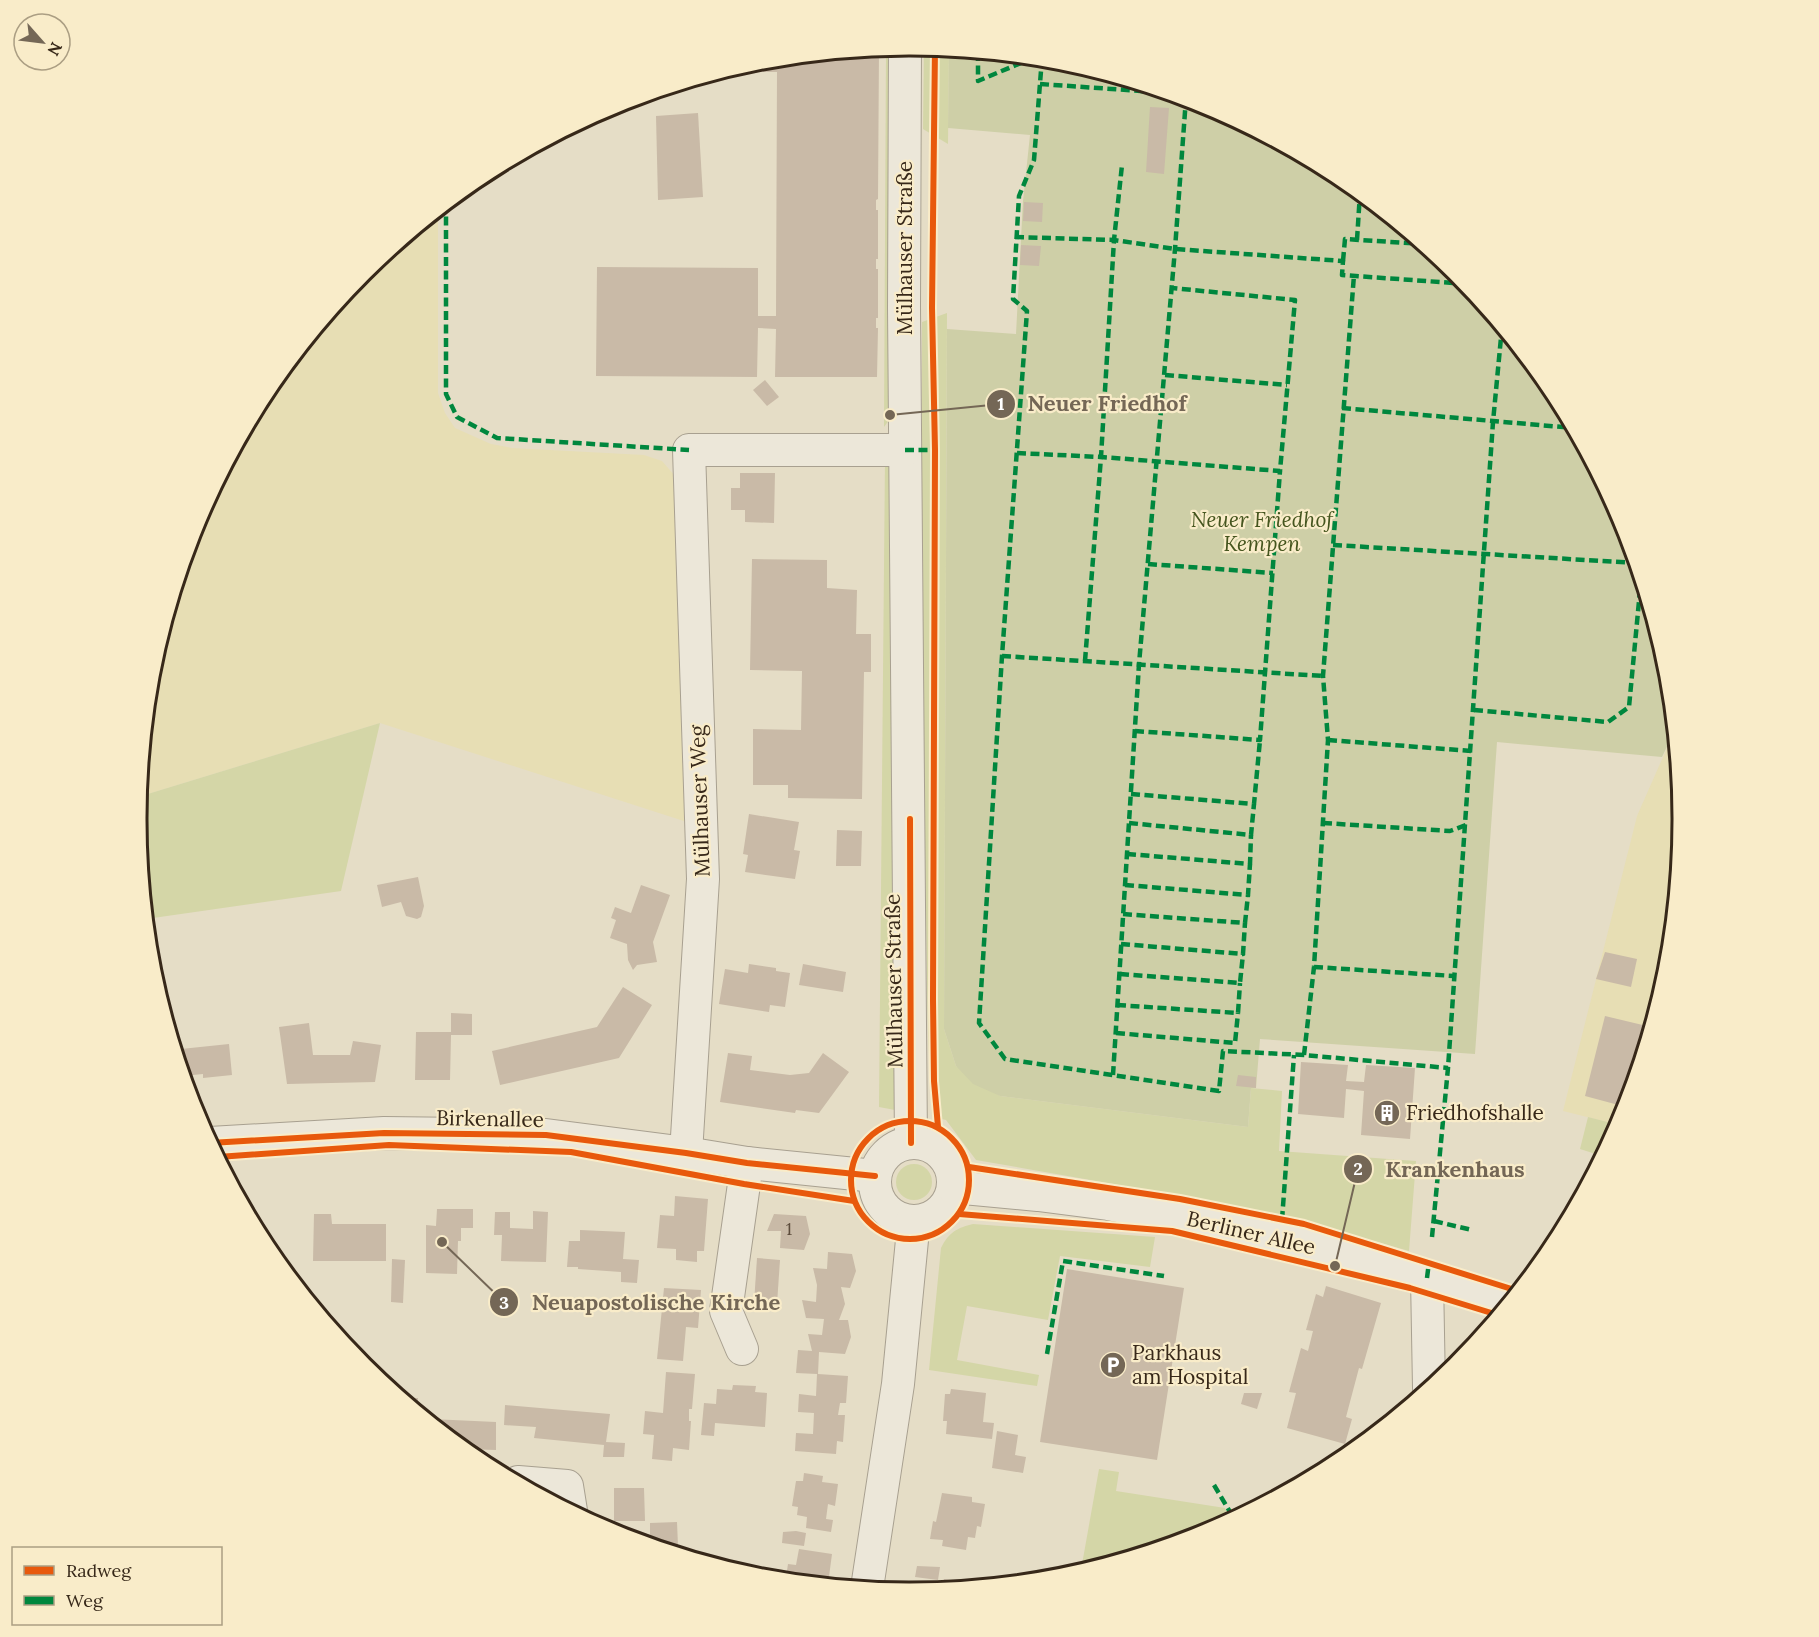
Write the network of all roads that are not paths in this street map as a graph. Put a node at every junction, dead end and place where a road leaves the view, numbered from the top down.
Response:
1 (905, 56) edge
2 (905, 450) junction
3 (219, 1142) edge
4 (912, 1143) junction
5 (686, 1153) junction
6 (747, 1162) junction
7 (875, 1176) junction
8 (952, 1187) junction
9 (912, 1221) junction
10 (1427, 1278) junction
11 (1500, 1302) edge
12 (742, 1349) dead end
13 (1429, 1377) edge
14 (554, 1493) edge
15 (569, 1498) edge
16 (868, 1580) edge

1 - 2 street, Mülhauser Straße
2 - 4 street, Mülhauser Straße
2 - 5 street, Mülhauser Weg
3 - 5 street, Birkenallee
4 - 7 street
4 - 8 street
5 - 6 street, Birkenallee
6 - 7 street, Birkenallee
6 - 12 street
7 - 9 street
8 - 9 street
8 - 10 street, Berliner Allee
9 - 16 street
10 - 11 street, Berliner Allee
10 - 13 street
14 - 15 street

